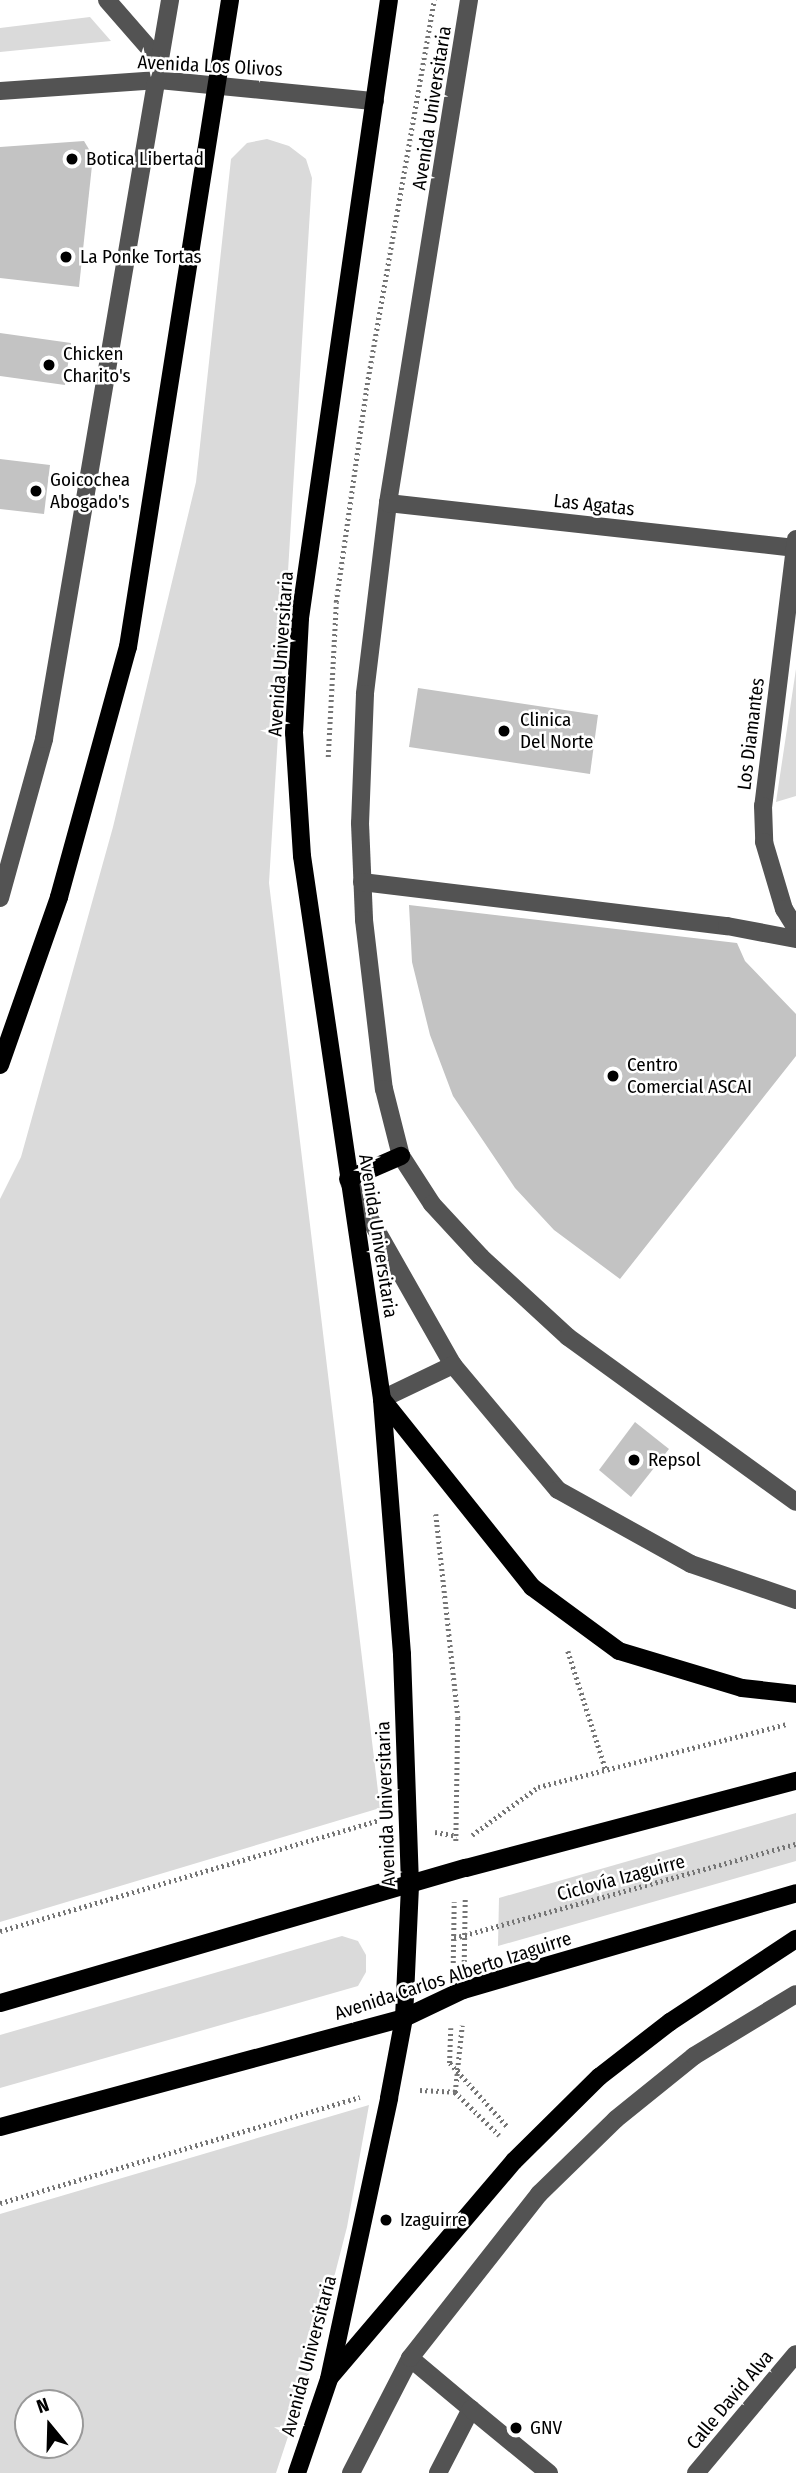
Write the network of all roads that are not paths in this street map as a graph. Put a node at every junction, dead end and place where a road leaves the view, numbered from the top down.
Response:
1 (107, 0) edge
2 (170, 0) edge
3 (230, 0) edge
4 (389, 0) edge
5 (470, 0) edge
6 (160, 72) junction
7 (218, 84) junction
8 (0, 91) edge
9 (375, 101) junction
10 (388, 503) junction
11 (796, 545) edge
12 (362, 882) junction
13 (0, 898) edge
14 (796, 928) edge
15 (796, 939) edge
16 (0, 1065) edge
17 (401, 1156) junction
18 (348, 1179) junction
19 (453, 1365) junction
20 (382, 1399) junction
21 (796, 1503) edge
22 (796, 1600) edge
23 (796, 1694) edge
24 (796, 1781) edge
25 (410, 1884) junction
26 (796, 1893) edge
27 (796, 1939) edge
28 (796, 1994) edge
29 (0, 2003) edge
30 (404, 2018) junction
31 (0, 2127) edge
32 (796, 2354) edge
33 (410, 2358) junction
34 (329, 2379) junction
35 (471, 2409) junction
36 (529, 2466) edge
37 (297, 2473) edge
38 (351, 2473) edge
39 (438, 2473) edge
40 (549, 2473) edge
41 (696, 2473) edge

1 - 6 street
2 - 6 street
3 - 7 main road
4 - 9 main road, Avenida Universitaria
5 - 10 street, Avenida Universitaria
6 - 7 street, Avenida Los Olivos
6 - 8 street, Avenida Los Olivos
6 - 13 street
7 - 9 street, Avenida Los Olivos
7 - 16 main road
9 - 18 main road, Avenida Universitaria
10 - 11 street, Las Agatas
10 - 12 street, Avenida Universitaria
11 - 14 street, Los Diamantes
12 - 15 street
12 - 17 street, Avenida Universitaria
17 - 18 main road
17 - 21 street, Avenida Universitaria
18 - 19 street
18 - 20 main road, Avenida Universitaria
19 - 20 street
19 - 22 street
20 - 23 main road
20 - 25 main road, Avenida Universitaria
24 - 25 main road
25 - 29 main road
25 - 30 main road, Avenida Universitaria
26 - 30 main road, Avenida Carlos Alberto Izaguirre
27 - 34 main road
28 - 33 street
30 - 31 main road, Avenida Carlos Alberto Izaguirre
30 - 34 main road, Avenida Universitaria
32 - 41 street, Calle David Alva
33 - 35 street
33 - 38 street
34 - 37 main road, Avenida Universitaria
35 - 36 street
35 - 39 street
36 - 40 street

